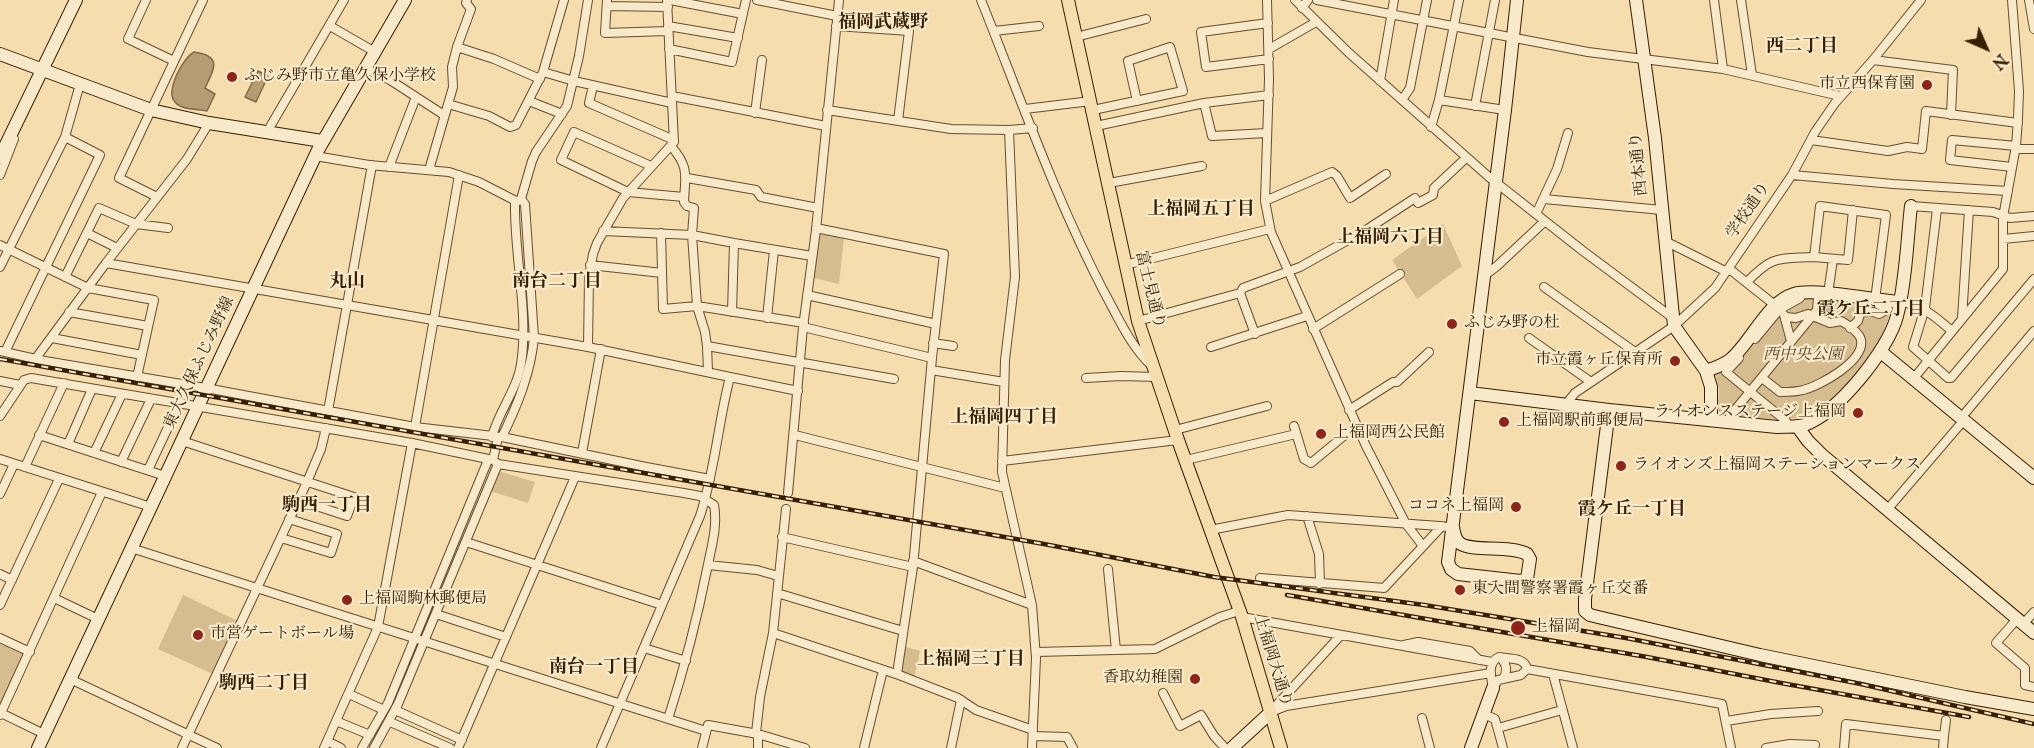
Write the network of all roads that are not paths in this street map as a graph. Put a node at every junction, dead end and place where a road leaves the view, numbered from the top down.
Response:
1 (76, 0) edge
2 (146, 0) edge
3 (203, 0) edge
4 (344, 0) edge
5 (405, 0) edge
6 (467, 0) edge
7 (564, 0) edge
8 (588, 0) edge
9 (746, 0) edge
10 (757, 0) edge
11 (839, 0) edge
12 (981, 0) edge
13 (1068, 0) edge
14 (1267, 0) edge
15 (1295, 0) edge
16 (1308, 0) edge
17 (1317, 0) edge
18 (1394, 0) edge
19 (1426, 0) edge
20 (1459, 0) edge
21 (1495, 0) edge
22 (1517, 0) edge
23 (1636, 0) edge
24 (1714, 0) edge
25 (1741, 0) edge
26 (1921, 0) edge
27 (2012, 0) edge
28 (2029, 0) edge
29 (668, 2) edge
30 (607, 3) edge
31 (1302, 8) junction
32 (743, 14) junction
33 (1391, 14) junction
34 (1146, 19) dead end
35 (1423, 20) junction
36 (837, 21) junction
37 (1316, 21) junction
38 (1268, 23) junction
39 (2033, 23) edge
40 (330, 26) junction
41 (1039, 26) dead end
42 (1454, 26) junction
43 (668, 28) junction
44 (994, 31) junction
45 (1488, 33) junction
46 (1076, 37) junction
47 (1512, 37) junction
48 (738, 38) junction
49 (457, 47) junction
50 (1269, 49) junction
51 (669, 50) junction
52 (375, 52) junction
53 (0, 54) edge
54 (762, 60) dead end
55 (1269, 60) junction
56 (1644, 60) junction
57 (1873, 60) junction
58 (174, 61) junction
59 (43, 69) junction
60 (366, 69) junction
61 (1723, 69) junction
62 (1752, 75) junction
63 (542, 76) junction
64 (574, 81) junction
65 (1380, 81) junction
66 (80, 84) junction
67 (593, 86) junction
68 (1269, 95) junction
69 (1840, 96) junction
70 (416, 97) junction
71 (529, 100) junction
72 (672, 100) junction
73 (1402, 100) junction
74 (1439, 100) junction
75 (1137, 101) junction
76 (1204, 103) junction
77 (448, 104) junction
78 (1092, 105) junction
79 (1475, 106) junction
80 (24, 108) junction
81 (1025, 109) junction
82 (151, 110) junction
83 (827, 110) junction
84 (1505, 110) junction
85 (755, 113) junction
86 (562, 114) junction
87 (444, 115) junction
88 (1951, 115) junction
89 (898, 121) junction
90 (209, 123) junction
91 (2018, 123) junction
92 (826, 126) junction
93 (1096, 126) junction
94 (1431, 127) junction
95 (1033, 128) junction
96 (1009, 130) junction
97 (267, 132) junction
98 (1268, 133) junction
99 (1568, 134) dead end
100 (65, 137) junction
101 (1811, 140) junction
102 (322, 141) junction
103 (673, 143) junction
104 (2016, 148) junction
105 (2034, 149) edge
106 (2, 150) edge
107 (315, 156) junction
108 (1466, 158) junction
109 (372, 165) junction
110 (651, 166) junction
111 (1202, 166) dead end
112 (388, 167) junction
113 (2012, 167) junction
114 (429, 170) junction
115 (1386, 174) dead end
116 (0, 175) edge
117 (459, 175) junction
118 (1792, 175) junction
119 (687, 178) junction
120 (1495, 182) junction
121 (1108, 183) junction
122 (2008, 191) junction
123 (628, 192) junction
124 (157, 197) junction
125 (684, 197) junction
126 (1544, 199) junction
127 (518, 200) junction
128 (1265, 201) junction
129 (1911, 206) joint
130 (818, 208) junction
131 (1937, 209) junction
132 (1662, 210) junction
133 (1854, 210) junction
134 (1969, 210) junction
135 (1536, 214) junction
136 (2034, 216) edge
137 (2003, 217) junction
138 (1545, 221) junction
139 (136, 224) junction
140 (168, 228) dead end
141 (816, 228) junction
142 (1270, 229) junction
143 (603, 231) junction
144 (87, 233) junction
145 (661, 233) junction
146 (692, 234) junction
147 (2034, 236) edge
148 (2003, 239) junction
149 (1665, 241) junction
150 (734, 243) junction
151 (4, 247) edge
152 (117, 248) junction
153 (774, 250) junction
154 (812, 256) junction
155 (1814, 257) junction
156 (1833, 259) junction
157 (106, 263) junction
158 (590, 265) junction
159 (1125, 265) junction
160 (0, 267) edge
161 (46, 268) junction
162 (1729, 270) junction
163 (662, 273) junction
164 (1288, 273) junction
165 (1400, 274) dead end
166 (1484, 276) junction
167 (65, 277) junction
168 (2034, 279) edge
169 (1747, 282) junction
170 (1544, 287) dead end
171 (88, 288) junction
172 (254, 288) junction
173 (1240, 293) junction
174 (807, 295) junction
175 (1823, 296) junction
176 (1875, 300) junction
177 (1900, 302) junction
178 (347, 305) junction
179 (697, 306) junction
180 (1925, 308) junction
181 (1780, 311) junction
182 (69, 312) junction
183 (732, 312) junction
184 (1812, 315) junction
185 (1307, 316) junction
186 (767, 318) junction
187 (435, 319) junction
188 (1962, 319) junction
189 (1138, 321) junction
190 (1674, 322) junction
191 (936, 324) junction
192 (804, 325) junction
193 (148, 326) junction
194 (1850, 328) junction
195 (1313, 329) junction
196 (1952, 331) junction
197 (2034, 331) edge
198 (1255, 334) junction
199 (523, 336) junction
200 (52, 338) junction
201 (534, 338) junction
202 (1528, 338) dead end
203 (1791, 341) junction
204 (933, 343) junction
205 (707, 346) junction
206 (953, 346) dead end
207 (588, 347) junction
208 (1211, 347) dead end
209 (601, 350) junction
210 (2, 351) edge
211 (1429, 352) dead end
212 (1635, 352) junction
213 (1881, 352) junction
214 (142, 355) junction
215 (36, 358) junction
216 (932, 358) junction
217 (1928, 360) junction
218 (801, 361) junction
219 (931, 370) junction
220 (708, 371) junction
221 (1154, 371) junction
222 (1706, 371) junction
223 (137, 377) junction
224 (730, 377) junction
225 (1086, 378) dead end
226 (1762, 378) junction
227 (1914, 378) junction
228 (894, 379) dead end
229 (0, 381) edge
230 (1004, 382) junction
231 (1591, 382) junction
232 (64, 383) junction
233 (20, 385) junction
234 (206, 388) junction
235 (92, 389) junction
236 (798, 391) junction
237 (1750, 392) junction
238 (1470, 393) junction
239 (122, 394) junction
240 (151, 399) junction
241 (179, 404) junction
242 (1566, 404) junction
243 (1267, 406) dead end
244 (198, 407) junction
245 (1349, 410) junction
246 (1609, 410) junction
247 (328, 411) junction
248 (0, 416) edge
249 (1730, 416) dead end
250 (1711, 419) junction
251 (1962, 419) junction
252 (1791, 423) junction
253 (1356, 426) junction
254 (416, 427) junction
255 (326, 429) junction
256 (39, 435) junction
257 (795, 435) junction
258 (1176, 435) junction
259 (497, 437) junction
260 (182, 441) junction
261 (412, 443) junction
262 (68, 444) junction
263 (94, 453) junction
264 (582, 453) junction
265 (0, 459) edge
266 (1186, 460) junction
267 (493, 461) junction
268 (1002, 461) junction
269 (121, 462) junction
270 (14, 464) junction
271 (25, 467) junction
272 (921, 468) junction
273 (148, 470) junction
274 (165, 476) junction
275 (575, 477) junction
276 (2034, 478) edge
277 (59, 479) junction
278 (710, 479) junction
279 (308, 482) junction
280 (1005, 488) junction
281 (102, 492) junction
282 (0, 494) edge
283 (788, 494) dead end
284 (706, 499) junction
285 (298, 500) junction
286 (151, 507) junction
287 (786, 509) dead end
288 (1887, 510) junction
289 (1307, 516) junction
290 (289, 519) junction
291 (1406, 524) junction
292 (1448, 527) junction
293 (1210, 530) junction
294 (280, 537) junction
295 (782, 537) junction
296 (466, 542) junction
297 (1464, 545) junction
298 (1423, 546) junction
299 (131, 548) junction
300 (1449, 555) junction
301 (913, 564) junction
302 (537, 565) junction
303 (708, 565) junction
304 (1108, 569) dead end
305 (0, 574) edge
306 (778, 576) junction
307 (1260, 578) dead end
308 (12, 580) junction
309 (1229, 582) joint
310 (1320, 584) junction
311 (257, 588) junction
312 (777, 593) junction
313 (54, 598) junction
314 (0, 605) edge
315 (662, 605) junction
316 (1032, 605) junction
317 (2034, 612) edge
318 (436, 614) junction
319 (1240, 614) junction
320 (98, 619) junction
321 (2020, 621) junction
322 (378, 627) junction
323 (903, 631) junction
324 (773, 633) junction
325 (2034, 633) edge
326 (1340, 636) junction
327 (506, 637) junction
328 (0, 638) edge
329 (414, 638) junction
330 (424, 642) junction
331 (644, 648) junction
332 (1116, 650) junction
333 (30, 652) junction
334 (1036, 652) junction
335 (1500, 657) junction
336 (686, 661) junction
337 (1492, 662) junction
338 (495, 664) junction
339 (1527, 669) junction
340 (883, 670) junction
341 (897, 674) junction
342 (1553, 674) junction
343 (70, 679) junction
344 (1495, 679) junction
345 (2034, 687) edge
346 (1163, 693) dead end
347 (349, 694) junction
348 (961, 700) junction
349 (621, 703) junction
350 (2034, 709) edge
351 (384, 710) junction
352 (395, 710) junction
353 (1562, 710) junction
354 (1818, 711) dead end
355 (1270, 712) junction
356 (0, 714) edge
357 (1484, 714) junction
358 (1422, 718) dead end
359 (668, 719) junction
360 (1946, 720) dead end
361 (336, 721) junction
362 (1726, 721) junction
363 (390, 722) junction
364 (1498, 728) junction
365 (706, 731) junction
366 (1033, 733) junction
367 (45, 734) junction
368 (189, 734) junction
369 (757, 734) junction
370 (370, 735) junction
371 (1944, 736) junction
372 (460, 744) edge
373 (326, 745) edge
374 (1815, 745) dead end
375 (38, 748) edge
376 (182, 748) edge
377 (217, 748) edge
378 (341, 748) edge
379 (362, 748) edge
380 (374, 748) edge
381 (450, 748) edge
382 (601, 748) edge
383 (702, 748) edge
384 (758, 748) edge
385 (805, 748) edge
386 (864, 748) edge
387 (951, 748) edge
388 (1032, 748) edge
389 (1073, 748) edge
390 (1225, 748) edge
391 (1232, 748) edge
392 (1281, 748) edge
393 (1430, 748) edge
394 (1471, 748) edge
395 (1503, 748) edge
396 (1572, 748) edge
397 (1731, 748) edge
398 (1766, 748) edge
399 (1844, 748) edge
400 (1943, 748) edge

1 - 59 street
2 - 58 street
3 - 58 street
4 - 40 street
5 - 52 street, 東大久保ふじみ野線
6 - 49 street
7 - 63 street
8 - 64 street
9 - 32 street
10 - 36 street
11 - 36 street
12 - 44 street
13 - 46 main road, 富士見通り
14 - 38 street
15 - 31 street
16 - 31 street
17 - 33 street
18 - 33 street
19 - 35 street
20 - 42 street
21 - 45 street
22 - 47 street
23 - 56 street, 西本通り
24 - 61 street
25 - 62 street
26 - 57 street, 学校通り
27 - 91 street
28 - 39 street
29 - 30 street
29 - 32 street
29 - 43 street
30 - 43 street
31 - 37 street
32 - 48 street
33 - 35 street
33 - 65 street
34 - 46 street
35 - 42 street
35 - 73 street
36 - 83 street
36 - 89 street
37 - 50 street
37 - 65 street
38 - 50 street
38 - 55 street
40 - 52 street
40 - 97 street
41 - 44 street
42 - 45 street
42 - 74 street
43 - 48 street
43 - 51 street
44 - 81 street
45 - 47 street
45 - 79 street
46 - 78 main road, 富士見通り
47 - 56 street
47 - 84 street
48 - 51 street
49 - 63 street
49 - 77 street
50 - 55 street
51 - 72 street
52 - 60 street, 東大久保ふじみ野線
53 - 59 street
54 - 85 street
55 - 68 street
56 - 61 street
56 - 132 street, 西本通り
57 - 69 street, 学校通り
57 - 88 street
58 - 82 street
59 - 66 street
59 - 80 street
60 - 70 street
60 - 102 street, 東大久保ふじみ野線
61 - 62 street
62 - 69 street
63 - 64 street
63 - 71 street
64 - 67 street
64 - 86 street
65 - 73 street
66 - 82 street
66 - 100 street
67 - 72 street
67 - 103 street
68 - 76 street
68 - 98 street
69 - 101 street, 学校通り
70 - 87 street
70 - 112 street
71 - 77 street
71 - 86 street
72 - 85 street
72 - 103 street
73 - 94 street
74 - 79 street
74 - 94 street
75 - 75 street
75 - 78 street
76 - 93 street
76 - 98 street
77 - 87 street
78 - 81 street
78 - 93 main road, 富士見通り
79 - 84 street
80 - 106 street
80 - 116 street
81 - 95 street
82 - 90 street
82 - 124 street
83 - 89 street
83 - 92 street
84 - 120 street
85 - 92 street
86 - 127 street
87 - 114 street
88 - 91 street
88 - 101 street
89 - 96 street
90 - 97 street
90 - 124 street
91 - 104 street
92 - 130 street
93 - 121 main road, 富士見通り
94 - 108 street
95 - 96 street
95 - 221 street
96 - 230 street
97 - 102 street
98 - 128 street
99 - 126 street
100 - 151 street
100 - 161 street
101 - 118 street, 学校通り
102 - 107 street, 東大久保ふじみ野線
103 - 110 street
103 - 119 street
104 - 105 street
104 - 113 street
104 - 113 street
107 - 109 street
107 - 172 street, 東大久保ふじみ野線
108 - 120 street
108 - 164 street
109 - 112 street
109 - 178 street
110 - 123 street
110 - 123 street
111 - 121 street
112 - 114 street
113 - 122 street
114 - 117 street
115 - 128 street
117 - 127 street
117 - 187 street
118 - 122 street
118 - 162 street, 学校通り
119 - 125 street
119 - 130 street
120 - 135 street
120 - 166 street
121 - 159 main road, 富士見通り
122 - 137 street
123 - 125 street
123 - 143 street
124 - 139 street
125 - 146 street
126 - 132 street
126 - 135 street
127 - 199 street
127 - 201 street
128 - 142 street
129 - 131 street
129 - 177 street
130 - 141 street
131 - 134 street
131 - 180 street
132 - 149 street, 西本通り
133 - 155 street
133 - 156 street
133 - 176 street
134 - 137 street
134 - 188 street
135 - 138 street
136 - 137 street
137 - 148 street
138 - 166 street
138 - 190 street
139 - 140 street
139 - 144 street
139 - 152 street
141 - 154 street
141 - 191 street
142 - 159 street
142 - 164 street
143 - 145 street
143 - 158 street
144 - 152 street
144 - 167 street
145 - 146 street
145 - 163 street
146 - 150 street
146 - 179 street
147 - 148 street
148 - 188 street
149 - 162 street
149 - 190 street, 西本通り
150 - 153 street
150 - 183 street
151 - 160 street
151 - 161 street
152 - 157 street
153 - 154 street
153 - 186 street
154 - 174 street
155 - 156 street
155 - 169 street
156 - 175 street
157 - 171 street
157 - 172 street
158 - 163 street
158 - 207 street
159 - 189 main road, 富士見通り
161 - 167 street
161 - 210 street
162 - 169 street
162 - 190 street, 学校通り
163 - 179 street
164 - 173 street
164 - 185 street
165 - 195 street
166 - 238 street
167 - 171 street
168 - 217 street
169 - 181 street
170 - 212 street
171 - 182 street
171 - 193 street
172 - 178 street
172 - 234 street, 東大久保ふじみ野線
173 - 189 street
173 - 198 street
174 - 191 street
174 - 192 street
175 - 176 street
175 - 181 street
175 - 184 street
175 - 194 street
176 - 177 street
177 - 180 street
177 - 213 street
178 - 187 street
178 - 247 street
179 - 183 street
179 - 205 street
180 - 196 street
180 - 217 street
181 - 184 street
181 - 203 street
181 - 222 street
181 - 237 street
182 - 193 street
182 - 200 street
183 - 186 street
184 - 194 street
184 - 203 street
185 - 195 street
185 - 198 street
186 - 192 street
187 - 199 street
187 - 254 street
188 - 196 street
189 - 221 main road, 富士見通り
190 - 212 street, 学校通り
190 - 222 street
191 - 204 street
192 - 216 street
192 - 218 street
193 - 214 street
194 - 226 street
195 - 245 street
196 - 217 street
197 - 251 street
198 - 208 street
199 - 201 street
199 - 259 street
200 - 214 street
200 - 215 street
201 - 207 street
201 - 259 street
202 - 231 street
203 - 226 street
204 - 206 street
204 - 216 street
205 - 218 street
205 - 220 street
207 - 209 street
209 - 220 street
209 - 264 street
210 - 215 street
211 - 245 street
212 - 231 street, 学校通り
213 - 227 street
213 - 252 street
214 - 223 street
215 - 223 street
216 - 219 street
217 - 227 street
218 - 228 street
218 - 236 street
219 - 230 street
219 - 272 street
220 - 224 street
221 - 225 street
221 - 258 main road, 富士見通り
222 - 250 street
223 - 234 street
224 - 236 street
224 - 278 street
226 - 237 street
227 - 251 street
229 - 233 street
230 - 268 street
231 - 242 street, 学校通り
232 - 233 street
232 - 235 street
232 - 256 street
233 - 248 street
234 - 244 street, 東大久保ふじみ野線
234 - 247 street
235 - 239 street
235 - 262 street
236 - 257 street
237 - 249 street
237 - 252 street
238 - 242 street
238 - 292 street
239 - 240 street
239 - 263 street
240 - 241 street
240 - 269 street
241 - 244 street
241 - 273 street
242 - 246 street
243 - 258 street
244 - 255 street
244 - 260 street, 東大久保ふじみ野線
245 - 253 street
246 - 250 street
246 - 350 street
247 - 254 street
250 - 252 street
251 - 276 street
251 - 288 street
252 - 288 street
253 - 266 street
253 - 291 street
254 - 259 street
255 - 261 street
255 - 279 street
256 - 262 street
256 - 271 street
257 - 272 street
257 - 283 street
258 - 266 main road, 富士見通り
258 - 268 street
259 - 264 street
259 - 267 street
260 - 274 street, 東大久保ふじみ野線
260 - 279 street
261 - 267 street
261 - 322 street
262 - 263 street
263 - 269 street
264 - 278 street
265 - 270 street
266 - 293 main road, 富士見通り
267 - 275 street
267 - 296 street
267 - 329 street
268 - 280 street
269 - 273 street
270 - 271 street
270 - 282 street
271 - 277 street
272 - 280 street
272 - 301 street
273 - 274 street
274 - 286 street, 東大久保ふじみ野線
275 - 284 street
275 - 302 street
277 - 281 street
277 - 308 street
278 - 284 street
279 - 285 street
279 - 285 street
280 - 316 street
281 - 286 street
281 - 313 street
284 - 303 street
284 - 315 street
285 - 290 street
286 - 299 street, 東大久保ふじみ野線
287 - 295 street
288 - 321 street
289 - 291 street
289 - 293 street
289 - 310 street
290 - 294 street
290 - 294 street
291 - 292 street
291 - 298 street
292 - 297 street
292 - 298 street
292 - 300 street
293 - 309 main road, 富士見通り
294 - 311 street
295 - 301 street
295 - 306 street
296 - 302 street
296 - 318 street
297 - 300 street
297 - 300 street
298 - 310 street
299 - 311 street
299 - 320 street, 東大久保ふじみ野線
301 - 316 street
301 - 323 street
302 - 315 street
302 - 327 street
303 - 306 street
303 - 336 street
304 - 332 street
305 - 308 street
306 - 312 street
307 - 310 street
308 - 314 street
309 - 319 main road, 上福岡大通り
311 - 322 street
311 - 368 street
312 - 323 street
312 - 324 street
313 - 320 street
313 - 333 street
315 - 331 street
316 - 334 street
317 - 321 street
318 - 327 street
318 - 330 street
319 - 326 street
319 - 332 street
319 - 355 main road, 上福岡大通り
320 - 343 street, 東大久保ふじみ野線
321 - 325 street
321 - 345 street
322 - 329 street
322 - 347 street
323 - 341 street
324 - 340 street
324 - 369 street
326 - 337 street
326 - 355 street
327 - 338 street
328 - 333 street
329 - 330 street
329 - 351 street
330 - 338 street
330 - 352 street
331 - 336 street
331 - 349 street
332 - 334 street
333 - 356 street
334 - 366 street
335 - 337 street
335 - 339 street
335 - 344 street
336 - 359 street
337 - 344 street
338 - 349 street
338 - 372 street
339 - 342 street
339 - 344 street
340 - 341 street
340 - 386 street
341 - 348 street
342 - 353 street
342 - 362 street
343 - 367 street, 東大久保ふじみ野線
343 - 368 street
344 - 355 street
344 - 357 street
346 - 390 street
347 - 351 street
347 - 361 street
348 - 366 street
348 - 387 street
349 - 359 street
349 - 382 street
351 - 370 street
352 - 363 street
352 - 372 street
353 - 364 street
353 - 396 street
354 - 362 street
355 - 391 street
355 - 392 main road, 上福岡大通り
356 - 367 street
357 - 364 street
357 - 394 street
358 - 393 street
359 - 365 street
360 - 371 street
361 - 370 street
361 - 373 street
362 - 397 street
363 - 380 street
363 - 381 street
364 - 395 street
365 - 369 street
365 - 383 street
366 - 388 street
366 - 389 street
367 - 375 street, 東大久保ふじみ野線
368 - 376 street
368 - 377 street
369 - 384 street
369 - 385 street
370 - 379 street
371 - 399 street
371 - 400 street
373 - 378 street
374 - 398 street

